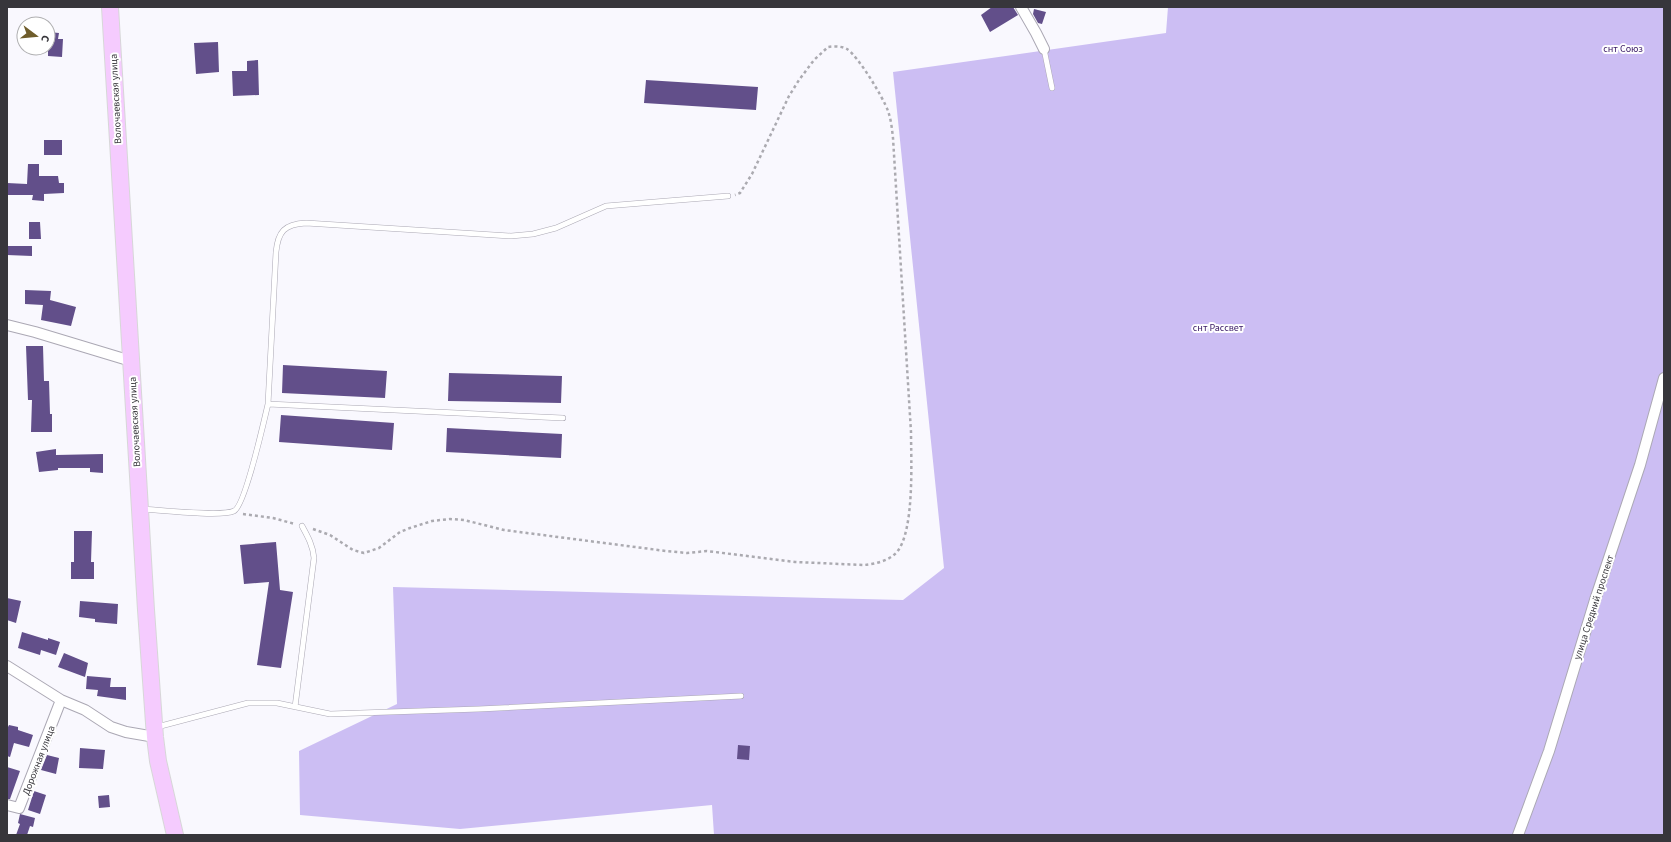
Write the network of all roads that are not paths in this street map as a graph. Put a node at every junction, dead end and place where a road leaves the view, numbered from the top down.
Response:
1 (110, 7) edge
2 (1020, 7) edge
3 (1044, 49) joint
4 (1052, 88) dead end
5 (728, 196) road end
6 (7, 325) edge
7 (131, 360) junction
8 (1664, 378) edge
9 (268, 404) junction
10 (563, 418) dead end
11 (140, 508) junction
12 (302, 526) road end
13 (7, 666) edge
14 (741, 696) dead end
15 (61, 700) junction
16 (295, 707) junction
17 (155, 732) junction
18 (7, 805) edge
19 (175, 835) edge
20 (1518, 835) edge

1 - 7 main road, Волочаевская улица
2 - 3 street
3 - 4 lane
5 - 9 lane
6 - 7 street
7 - 11 main road, Волочаевская улица
8 - 20 street, улица Средний проспект
9 - 10 lane
9 - 11 lane
11 - 17 main road, Волочаевская улица
12 - 16 lane
13 - 15 street
14 - 16 lane
15 - 17 street
15 - 18 street, Дорожная улица
16 - 17 lane
17 - 19 main road, Волочаевская улица

